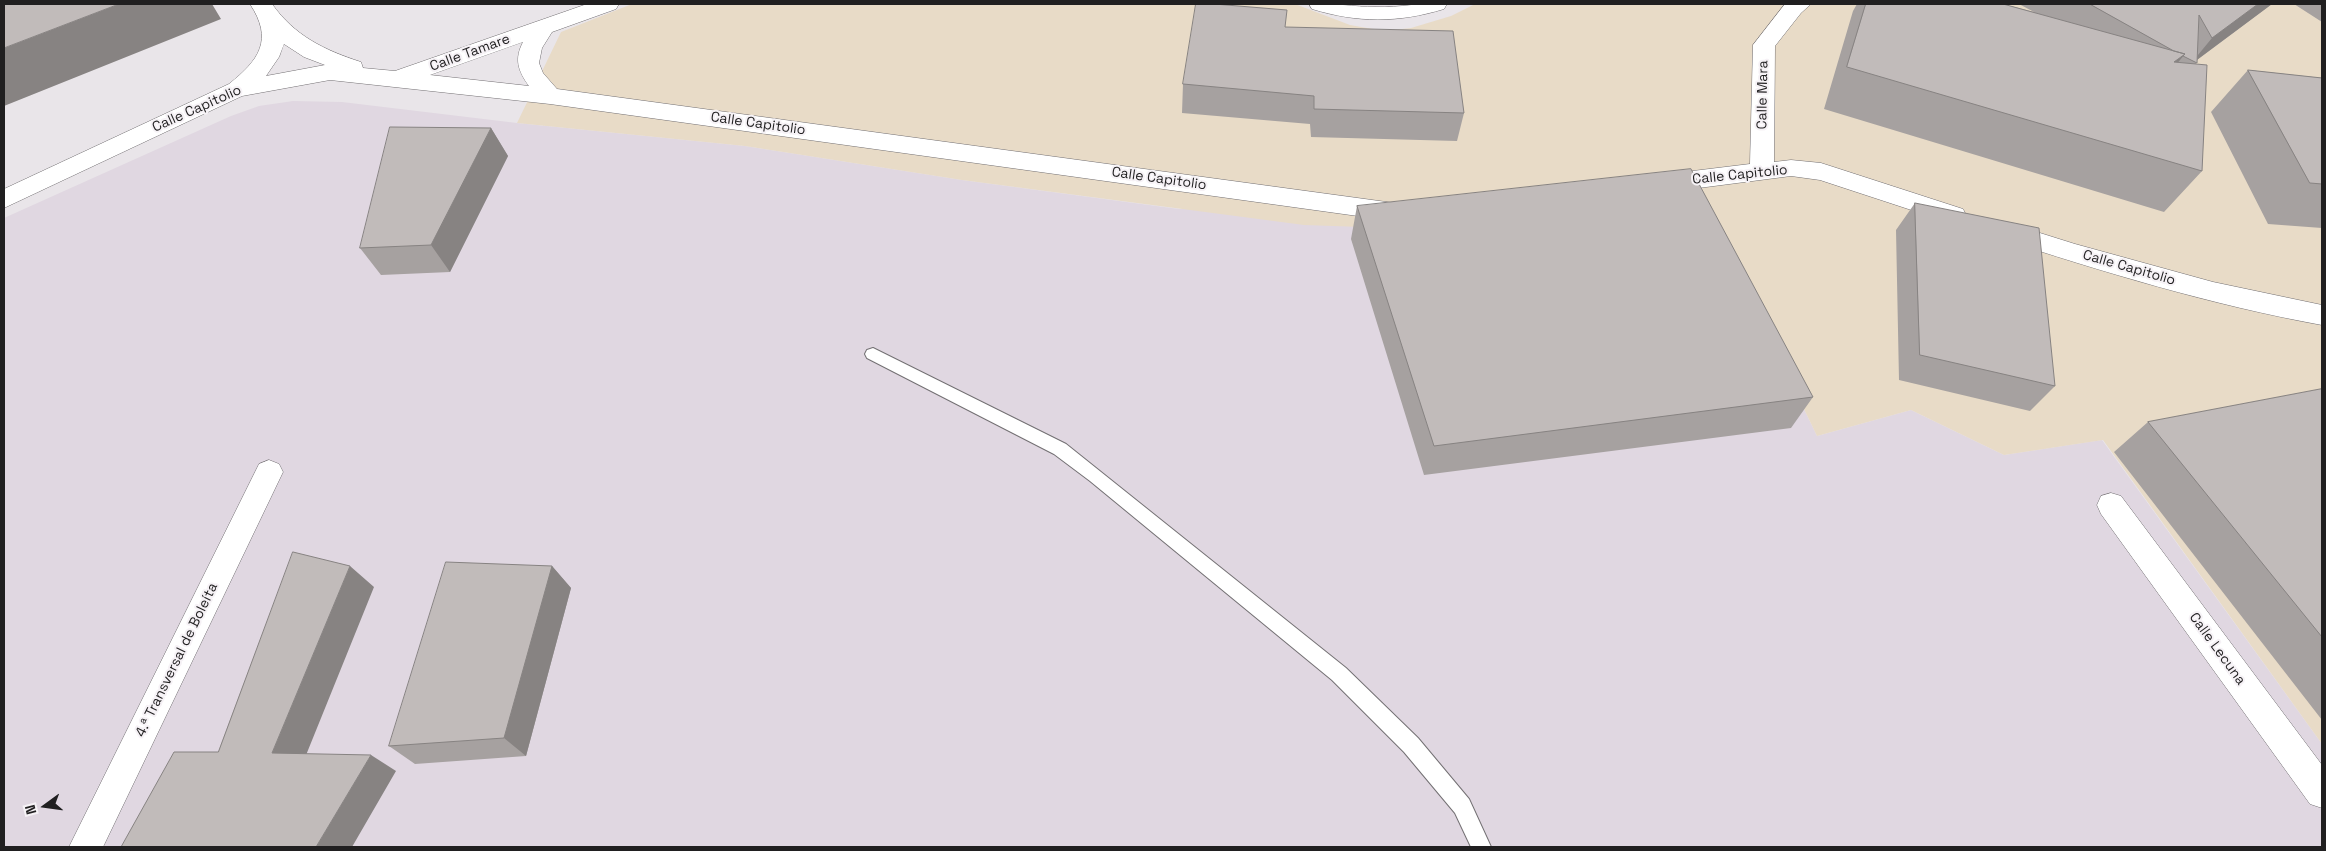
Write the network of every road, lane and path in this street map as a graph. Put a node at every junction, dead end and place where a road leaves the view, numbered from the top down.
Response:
1 (608, 4) edge
2 (1320, 4) edge
3 (1436, 4) edge
4 (1800, 4) edge
5 (265, 9) edge
6 (544, 27) junction
7 (396, 80) junction
8 (237, 89) junction
9 (550, 96) junction
10 (1762, 170) junction
11 (1634, 188) edge
12 (4, 199) edge
13 (1414, 211) edge
14 (2322, 315) edge
15 (873, 354) dead end
16 (269, 472) dead end
17 (2111, 505) dead end
18 (2322, 792) edge
19 (86, 847) edge
20 (1481, 847) edge

1 - 6 street, Calle Tamare
2 - 3 street
4 - 10 street, Calle Mara
5 - 7 street
5 - 8 street
6 - 7 street, Calle Tamare
6 - 9 street, Calle Tamare
7 - 8 street, Calle Capitolio
7 - 9 street, Calle Capitolio
8 - 12 street, Calle Capitolio
9 - 13 street, Calle Capitolio
10 - 11 street, Calle Capitolio
10 - 14 street, Calle Capitolio
15 - 20 lane
16 - 19 street, 4.ª Transversal de Boleíta
17 - 18 street, Calle Lecuna

